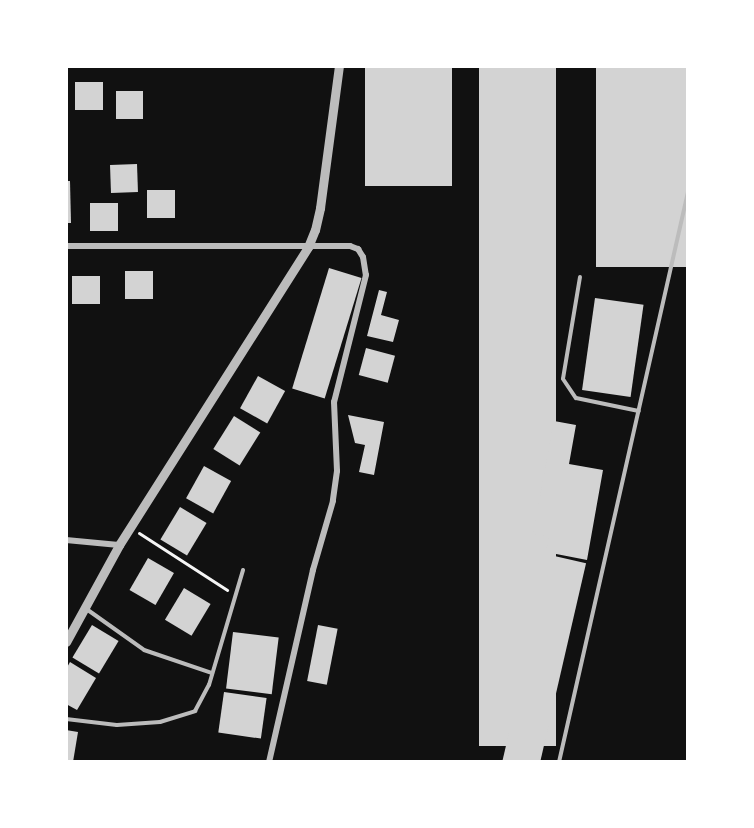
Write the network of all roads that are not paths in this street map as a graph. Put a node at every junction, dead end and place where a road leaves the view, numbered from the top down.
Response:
1 (339, 66) edge
2 (688, 192) edge
3 (66, 246) edge
4 (308, 247) junction
5 (580, 277) dead end
6 (639, 411) junction
7 (66, 540) edge
8 (119, 545) junction
9 (243, 570) dead end
10 (85, 608) junction
11 (66, 642) edge
12 (212, 673) junction
13 (66, 719) edge
14 (268, 762) edge
15 (559, 762) edge

1 - 4 street
2 - 6 lane
3 - 4 street
4 - 8 street
4 - 14 street
5 - 6 lane
6 - 15 lane
7 - 8 street
8 - 10 street
9 - 12 lane
10 - 11 street
10 - 12 lane
12 - 13 lane

